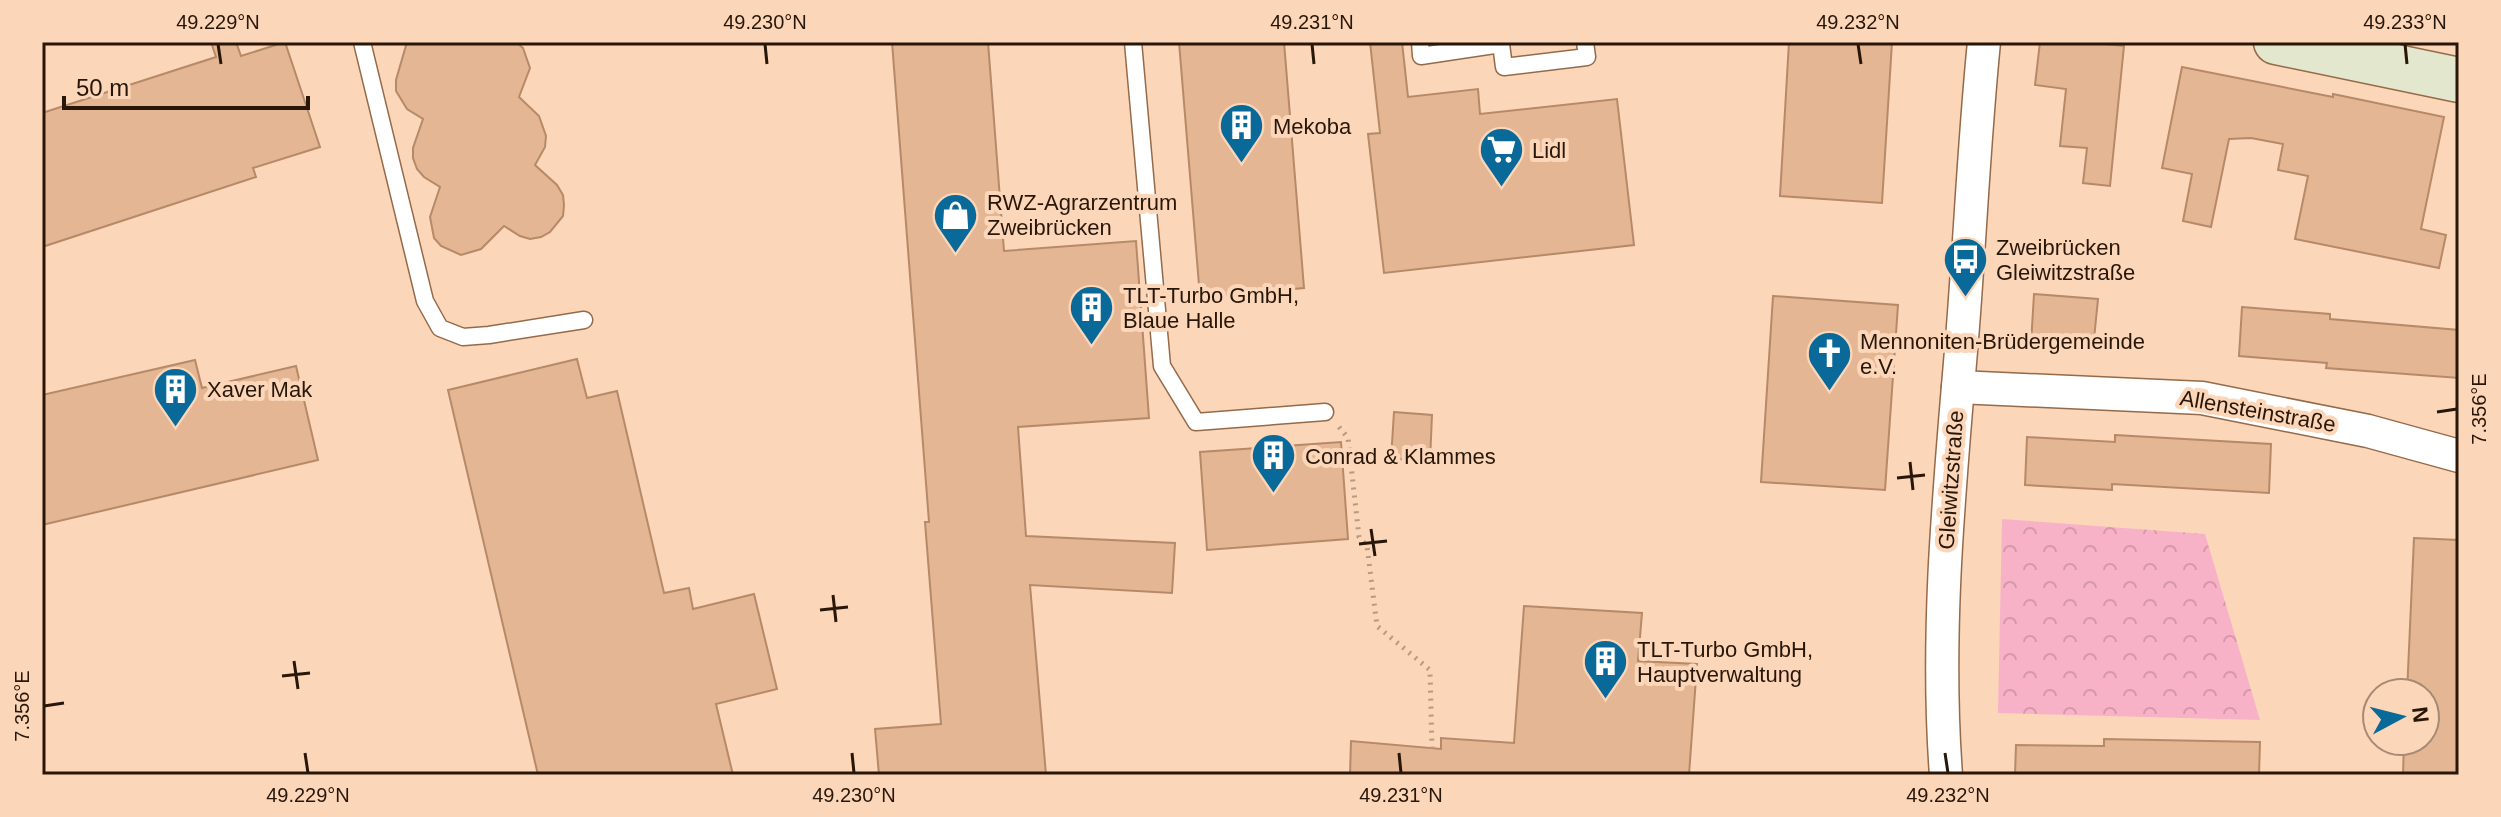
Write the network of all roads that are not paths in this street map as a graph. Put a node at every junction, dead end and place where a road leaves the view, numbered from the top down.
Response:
1 (362, 42) edge
2 (1133, 42) edge
3 (1420, 42) edge
4 (1585, 42) edge
5 (1984, 42) edge
6 (2276, 42) edge
7 (2459, 80) edge
8 (584, 320) dead end
9 (1958, 387) junction
10 (1325, 412) road end
11 (2459, 456) edge
12 (1946, 775) edge

1 - 8 lane
2 - 10 lane
3 - 4 lane
5 - 9 street, Gleiwitzstraße
6 - 7 street
9 - 11 street, Allensteinstraße
9 - 12 street, Gleiwitzstraße

